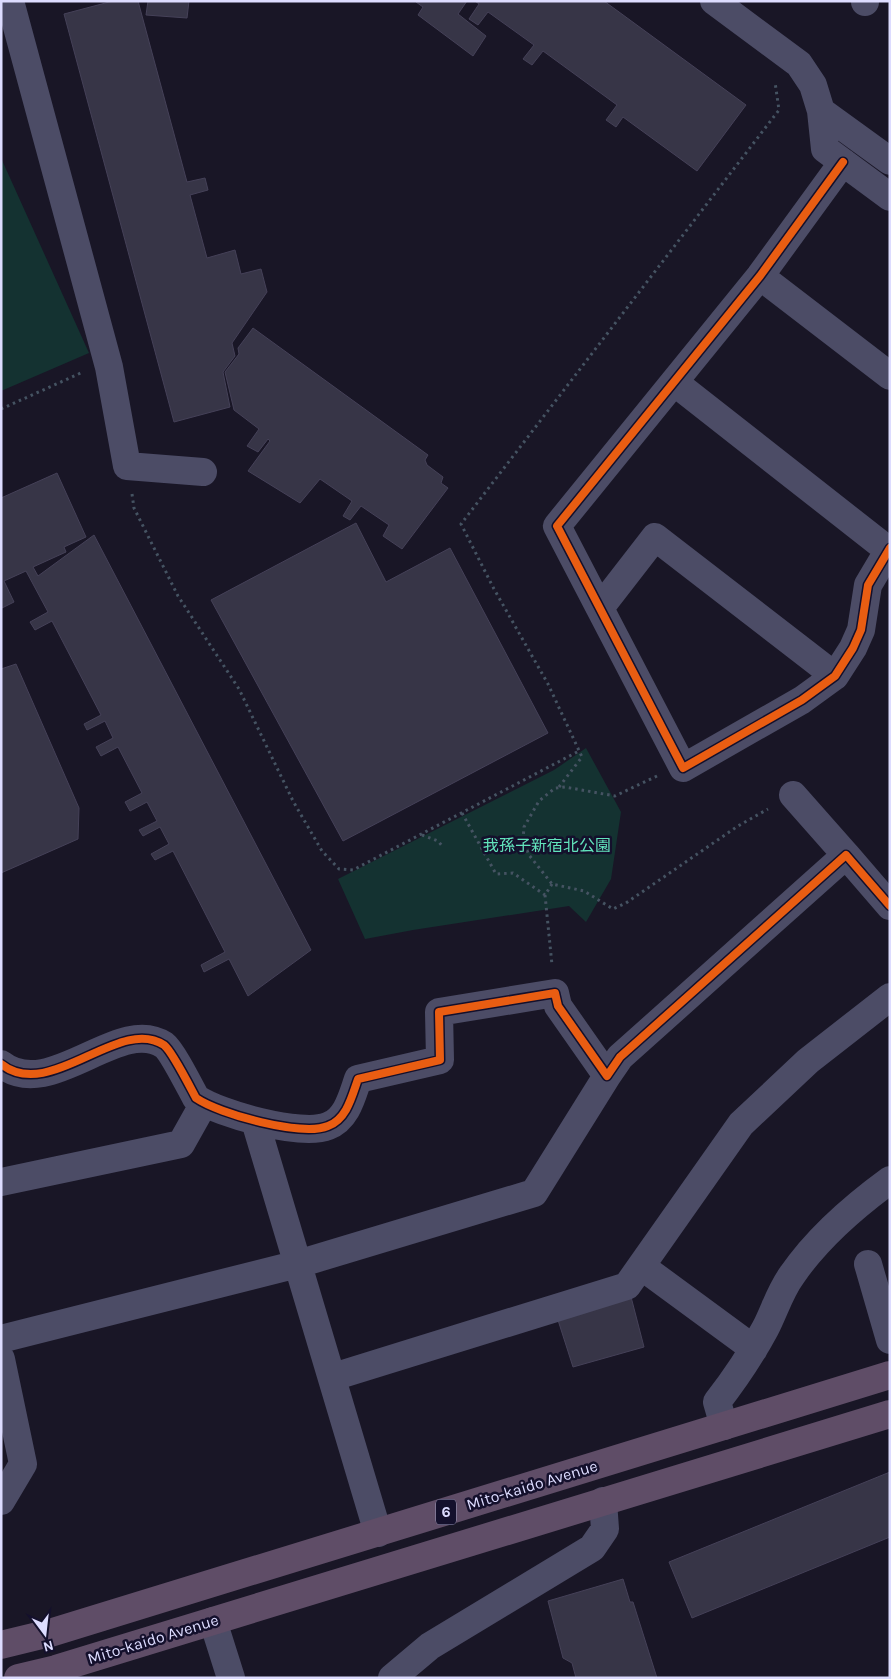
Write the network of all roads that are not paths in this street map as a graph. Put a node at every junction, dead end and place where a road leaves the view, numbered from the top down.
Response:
1 (10, 1) edge
2 (714, 1) edge
3 (821, 111) junction
4 (890, 161) edge
5 (843, 162) junction
6 (890, 197) edge
7 (760, 276) junction
8 (890, 376) edge
9 (674, 382) junction
10 (203, 472) dead end
11 (889, 549) edge
12 (600, 608) junction
13 (835, 676) junction
14 (793, 796) road end
15 (846, 855) junction
16 (890, 906) edge
17 (890, 997) edge
18 (1, 1064) edge
19 (607, 1076) junction
20 (204, 1103) junction
21 (255, 1120) junction
22 (890, 1180) edge
23 (1, 1182) edge
24 (298, 1264) junction
25 (868, 1264) dead end
26 (641, 1266) junction
27 (1, 1339) edge
28 (890, 1340) edge
29 (754, 1349) junction
30 (1, 1359) edge
31 (890, 1375) edge
32 (333, 1377) junction
33 (890, 1414) edge
34 (724, 1426) junction
35 (12, 1466) edge
36 (1, 1501) edge
37 (602, 1501) junction
38 (378, 1533) junction
39 (212, 1621) junction
40 (1, 1646) edge
41 (85, 1669) edge
42 (18, 1678) edge
43 (231, 1678) edge
44 (392, 1678) edge

1 - 10 street
2 - 3 street
3 - 4 street
3 - 5 street
5 - 6 street
5 - 7 street
7 - 8 street
7 - 9 street
9 - 11 street
9 - 12 street
11 - 13 street
12 - 13 street
12 - 13 street
14 - 15 street
15 - 16 street
15 - 19 street
17 - 26 street
18 - 20 street
19 - 21 street
19 - 24 street
20 - 21 street
20 - 23 street
21 - 24 street
22 - 29 street
24 - 27 street
24 - 32 street
25 - 28 street
26 - 29 street
26 - 32 street
29 - 34 street
30 - 35 street
31 - 34 highway, Mito-kaido Avenue / 6
32 - 38 street
33 - 37 highway, Mito-kaido Avenue / 6
34 - 38 highway, Mito-kaido Avenue / 6
35 - 36 street
37 - 39 highway, Mito-kaido Avenue / 6
37 - 44 street
38 - 40 highway, Mito-kaido Avenue / 6
39 - 41 highway, Mito-kaido Avenue / 6
39 - 43 street
41 - 42 highway, Mito-kaido Avenue / 6

